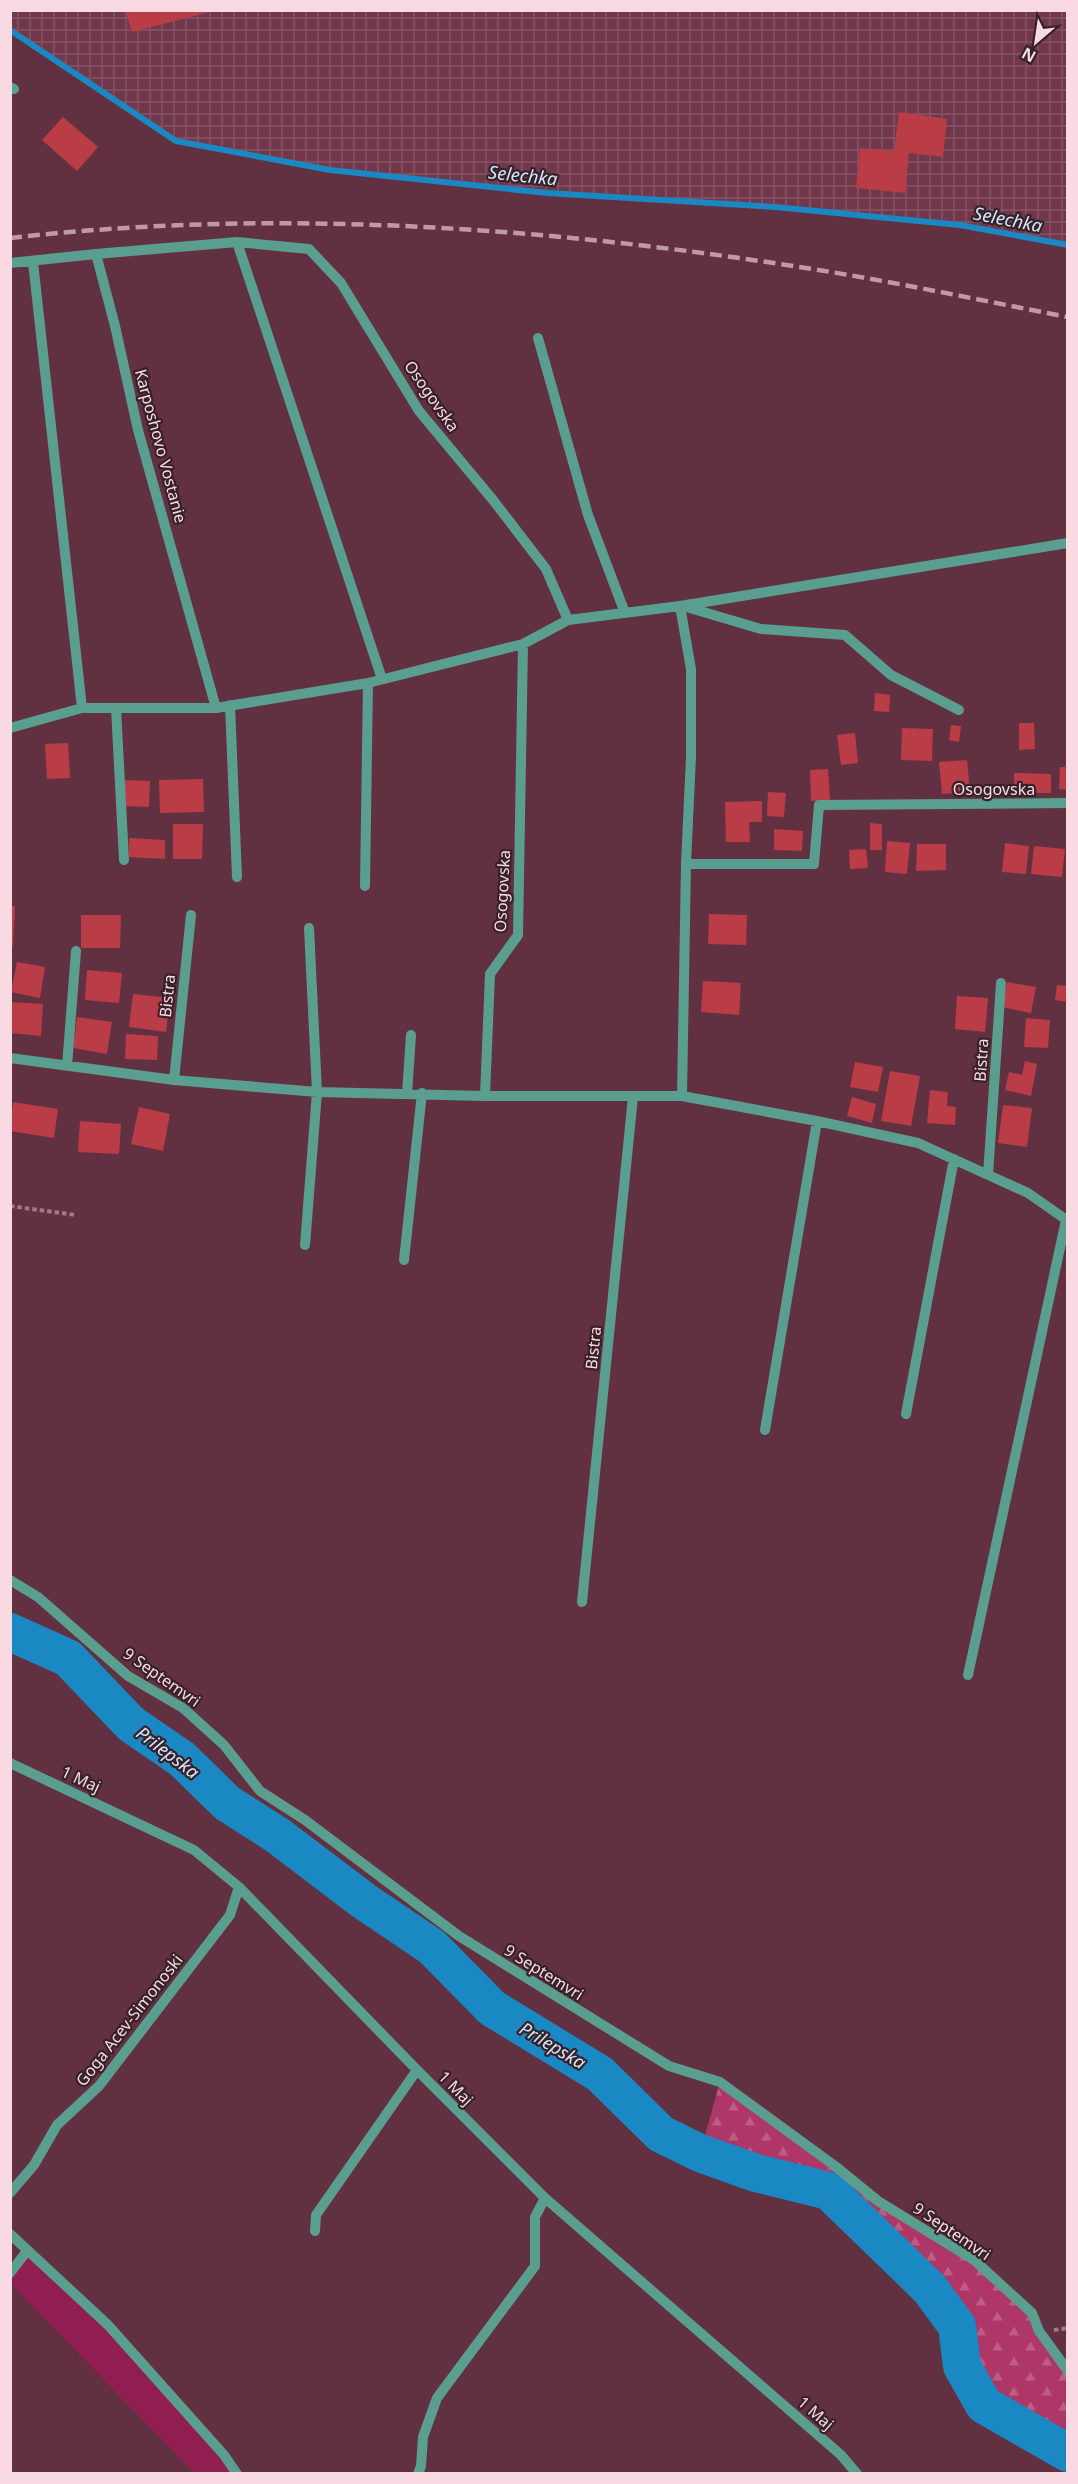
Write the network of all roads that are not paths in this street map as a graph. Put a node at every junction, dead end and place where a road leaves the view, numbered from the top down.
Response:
1 (237, 242) junction
2 (96, 254) junction
3 (33, 262) junction
4 (10, 263) edge
5 (538, 338) dead end
6 (1068, 543) edge
7 (680, 606) junction
8 (625, 613) junction
9 (568, 620) junction
10 (522, 644) junction
11 (382, 679) junction
12 (368, 683) junction
13 (230, 705) junction
14 (82, 708) junction
15 (117, 708) junction
16 (216, 708) junction
17 (959, 710) dead end
18 (10, 728) edge
19 (1068, 803) edge
20 (124, 860) dead end
21 (686, 864) junction
22 (237, 877) dead end
23 (365, 886) dead end
24 (191, 915) dead end
25 (309, 928) dead end
26 (76, 951) dead end
27 (1001, 982) dead end
28 (411, 1035) dead end
29 (10, 1058) edge
30 (67, 1066) junction
31 (174, 1080) junction
32 (317, 1092) junction
33 (422, 1093) junction
34 (407, 1094) junction
35 (484, 1096) junction
36 (682, 1096) junction
37 (633, 1097) junction
38 (817, 1121) junction
39 (954, 1159) junction
40 (988, 1175) junction
41 (1067, 1220) edge
42 (306, 1245) dead end
43 (404, 1260) dead end
44 (906, 1414) dead end
45 (765, 1430) dead end
46 (10, 1580) edge
47 (582, 1602) dead end
48 (968, 1675) dead end
49 (10, 1763) edge
50 (239, 1887) junction
51 (417, 2070) junction
52 (10, 2193) edge
53 (545, 2198) junction
54 (315, 2231) dead end
55 (10, 2234) edge
56 (27, 2251) junction
57 (10, 2273) edge
58 (1068, 2371) edge
59 (237, 2474) edge
60 (418, 2474) edge
61 (857, 2474) edge

1 - 2 street, Osogovska
1 - 9 street, Osogovska
1 - 11 street
2 - 3 street
2 - 16 street, Karposhovo Vostanie
3 - 4 street
3 - 14 street
5 - 8 street
6 - 7 street
7 - 8 street
7 - 17 street
7 - 21 street
8 - 9 street
9 - 10 street
10 - 11 street
10 - 35 street, Osogovska
11 - 12 street
12 - 13 street
12 - 23 street
13 - 16 street
13 - 22 street
14 - 15 street
14 - 18 street
15 - 16 street
15 - 20 street
19 - 21 street, Osogovska
21 - 36 street
24 - 31 street, Bistra
25 - 32 street
26 - 30 street
27 - 40 street, Bistra
28 - 34 street
29 - 30 street
30 - 31 street
31 - 32 street
32 - 34 street
32 - 42 street
33 - 34 street
33 - 35 street
33 - 43 street
35 - 37 street
36 - 37 street
36 - 38 street
37 - 47 street, Bistra
38 - 39 street
38 - 45 street
39 - 40 street
39 - 44 street
40 - 41 street
41 - 48 street
46 - 58 street, 9 Septemvri
49 - 50 street, 1 Maj
50 - 51 street, 1 Maj
50 - 52 street, Goga Acev-Simonoski
51 - 53 street, 1 Maj
51 - 54 street
53 - 60 street
53 - 61 street, 1 Maj
55 - 56 street
56 - 57 street
56 - 59 street

